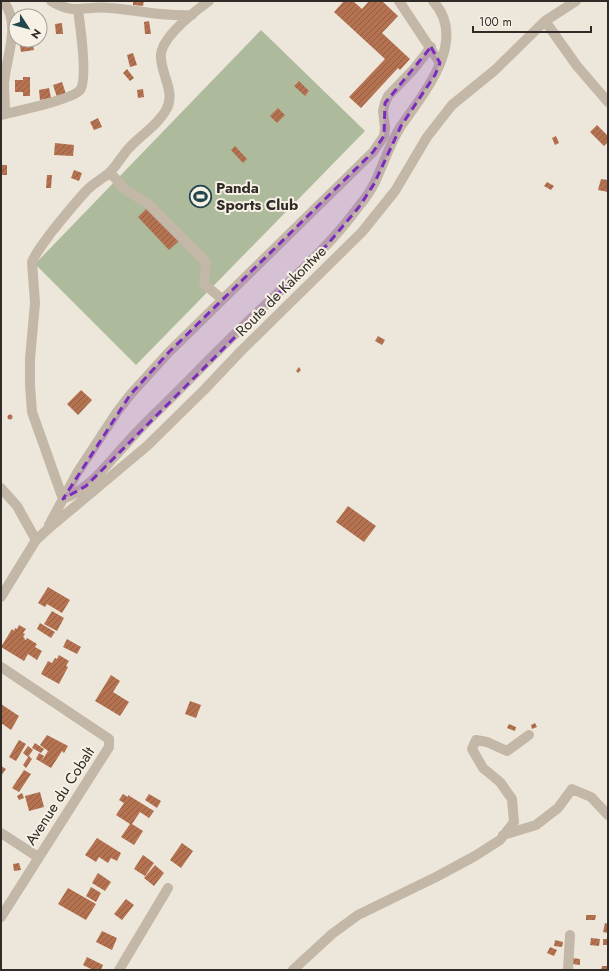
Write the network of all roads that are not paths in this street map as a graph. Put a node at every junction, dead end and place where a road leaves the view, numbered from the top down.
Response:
1 (3, 1) edge
2 (51, 1) edge
3 (209, 1) edge
4 (400, 1) edge
5 (433, 1) edge
6 (576, 1) edge
7 (78, 10) junction
8 (192, 15) junction
9 (545, 21) junction
10 (431, 47) junction
11 (440, 63) junction
12 (608, 102) edge
13 (3, 114) edge
14 (110, 172) junction
15 (222, 299) junction
16 (1, 488) edge
17 (63, 498) junction
18 (48, 529) junction
19 (36, 540) junction
20 (1, 597) edge
21 (1, 667) edge
22 (529, 735) dead end
23 (608, 815) edge
24 (1, 833) edge
25 (503, 835) junction
26 (38, 857) junction
27 (168, 888) dead end
28 (1, 917) edge
29 (570, 935) dead end
30 (119, 970) edge
31 (293, 970) edge
32 (568, 970) edge

1 - 13 street
2 - 7 street
3 - 8 street
4 - 10 street
5 - 11 street
6 - 9 street, Route de Kakontwe
7 - 8 street
7 - 13 street
8 - 14 street
9 - 12 street
9 - 18 street, Route de Kakontwe
10 - 11 street
10 - 15 street
11 - 17 street
14 - 15 street
14 - 17 street
15 - 17 street
16 - 19 street
17 - 18 street
18 - 19 street, Route de Kakontwe
19 - 20 street, Route de Kakontwe
21 - 26 street, Avenue du Cobalt
22 - 25 street
23 - 25 street
24 - 26 street
25 - 31 street
26 - 28 street, Avenue du Cobalt
27 - 30 street
29 - 32 street

